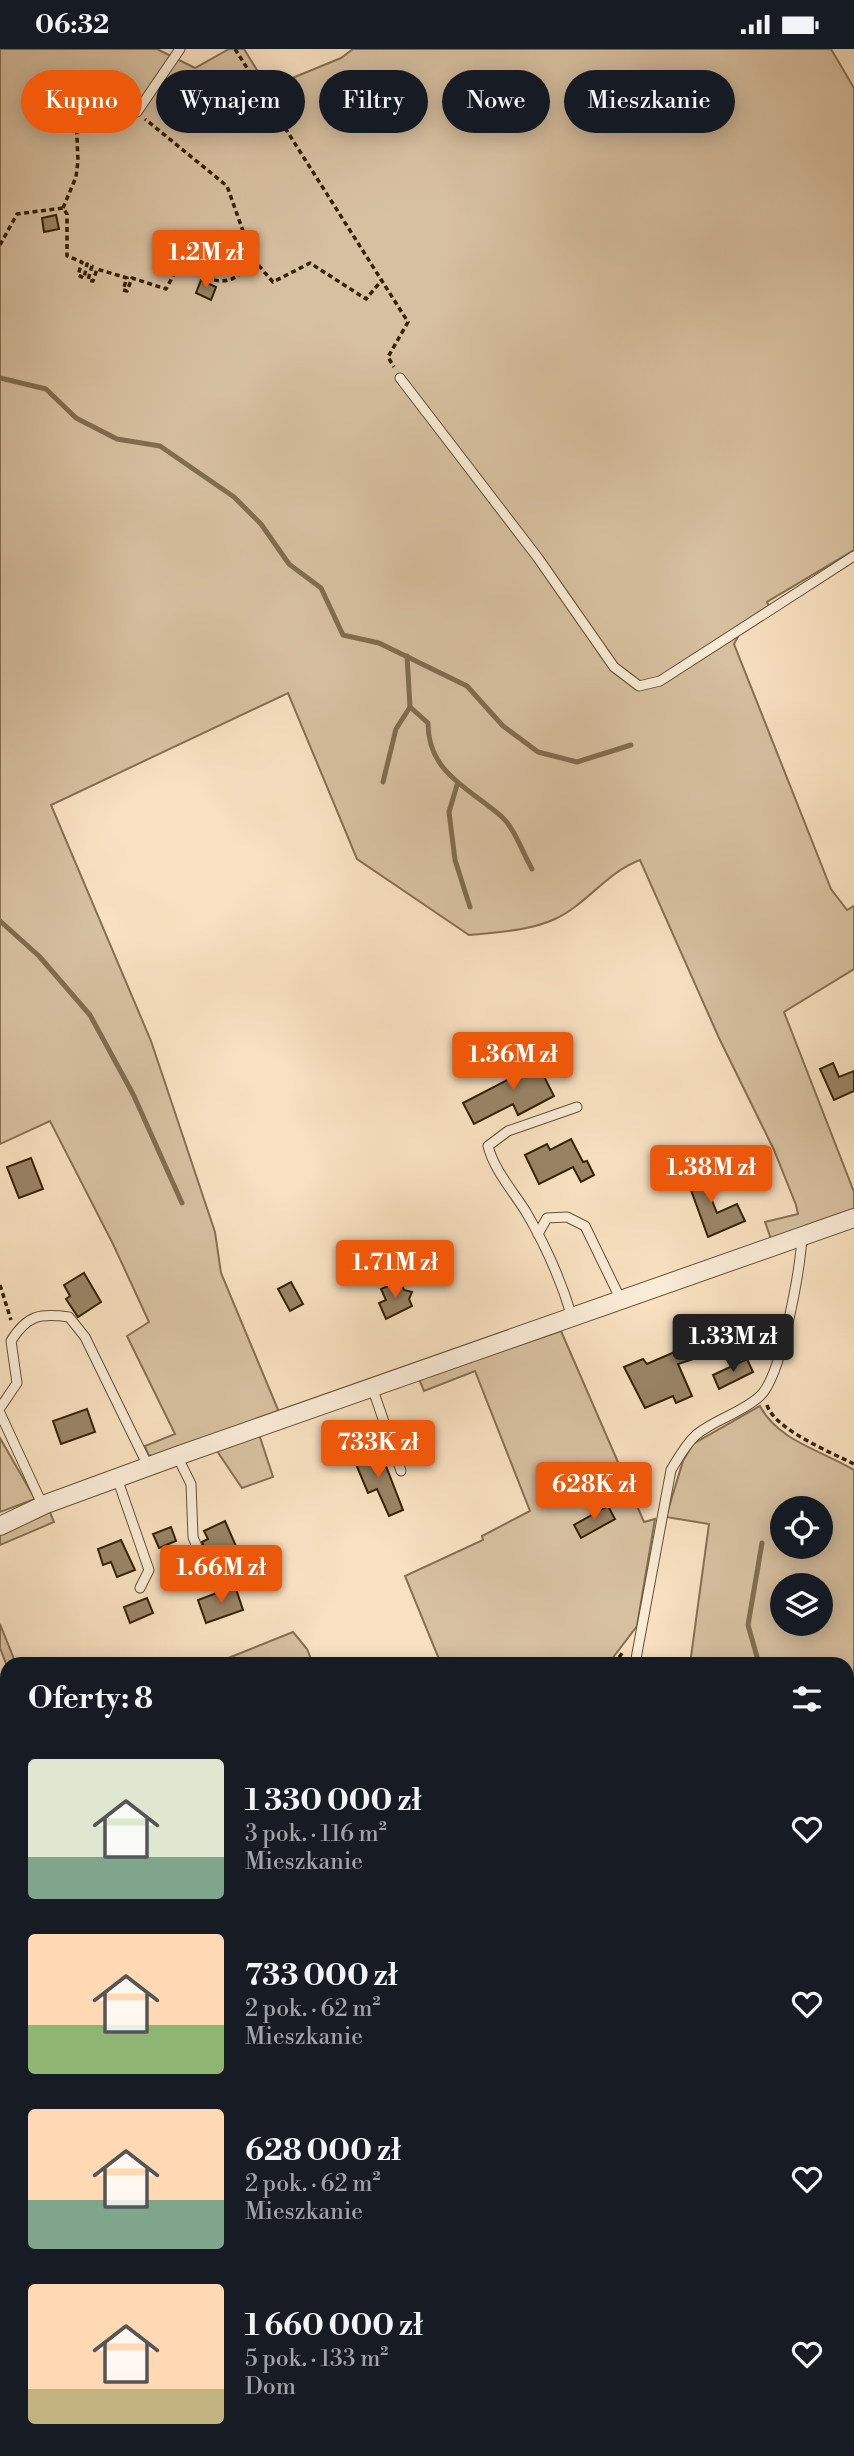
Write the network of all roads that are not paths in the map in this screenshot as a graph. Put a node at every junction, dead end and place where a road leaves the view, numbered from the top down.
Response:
1 (180, 49) edge
2 (142, 105) edge
3 (400, 378) road end
4 (854, 556) edge
5 (577, 1107) dead end
6 (854, 1218) edge
7 (538, 1234) junction
8 (802, 1235) junction
9 (621, 1300) junction
10 (572, 1319) junction
11 (372, 1387) junction
12 (0, 1410) edge
13 (177, 1456) junction
14 (148, 1467) junction
15 (401, 1471) dead end
16 (117, 1478) junction
17 (44, 1506) junction
18 (0, 1525) edge
19 (207, 1571) dead end
20 (140, 1588) dead end
21 (636, 1657) edge

1 - 2 lane
3 - 4 lane
5 - 7 lane
6 - 8 street
7 - 9 lane
7 - 10 lane
8 - 9 street
8 - 21 lane
9 - 10 street
10 - 11 street
11 - 13 street
11 - 15 lane
12 - 14 lane
12 - 17 lane
13 - 14 street
13 - 19 lane
14 - 16 street
16 - 17 street
16 - 20 lane
17 - 18 street

